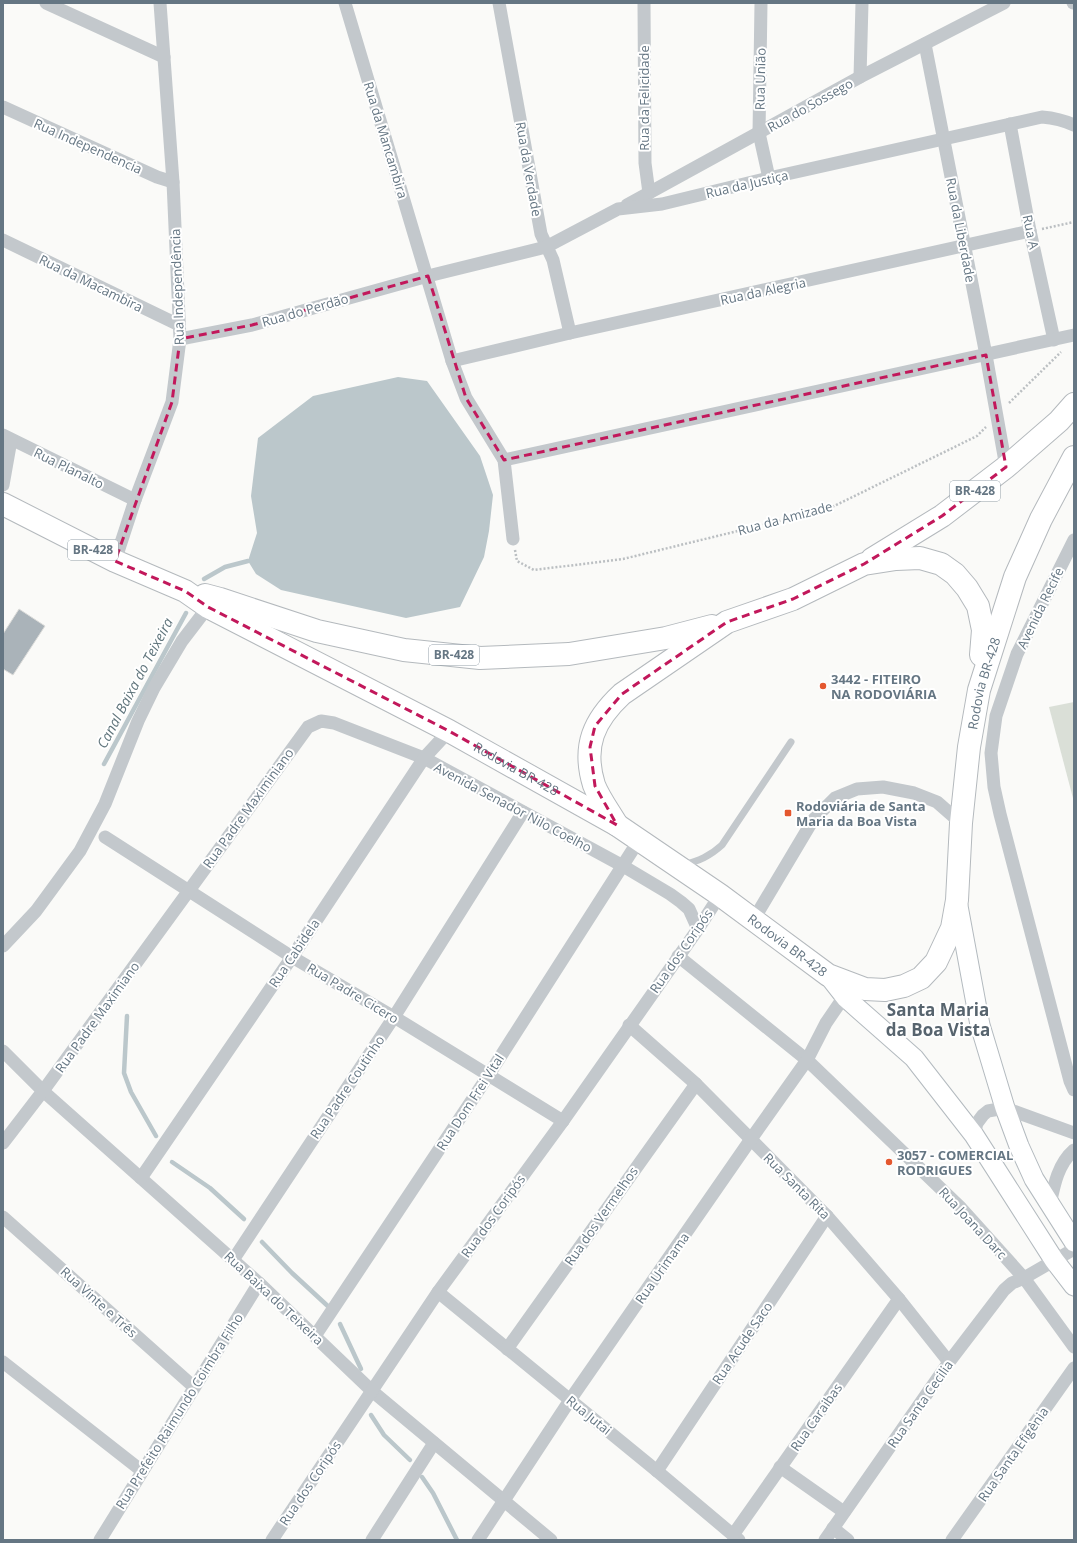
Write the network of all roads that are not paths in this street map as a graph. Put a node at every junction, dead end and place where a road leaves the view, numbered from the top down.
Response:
1 (46, 3) edge
2 (160, 3) edge
3 (345, 3) edge
4 (499, 3) edge
5 (644, 3) edge
6 (761, 3) edge
7 (862, 3) edge
8 (1004, 3) edge
9 (925, 44) junction
10 (164, 57) junction
11 (860, 77) junction
12 (3, 107) edge
13 (1010, 124) junction
14 (1074, 125) edge
15 (759, 133) junction
16 (943, 139) junction
17 (769, 178) junction
18 (173, 182) junction
19 (649, 193) junction
20 (618, 209) junction
21 (1030, 232) junction
22 (3, 240) edge
23 (546, 247) junction
24 (964, 247) junction
25 (428, 276) junction
26 (179, 325) junction
27 (570, 333) junction
28 (1074, 335) edge
29 (180, 339) junction
30 (1054, 340) junction
31 (986, 355) junction
32 (452, 361) junction
33 (1074, 404) edge
34 (7, 438) edge
35 (1074, 457) edge
36 (504, 460) junction
37 (1006, 468) junction
38 (3, 484) edge
39 (135, 500) junction
40 (3, 504) edge
41 (513, 539) road end
42 (1074, 540) edge
43 (115, 561) junction
44 (864, 564) junction
45 (185, 591) junction
46 (208, 607) junction
47 (727, 622) junction
48 (979, 690) junction
49 (308, 727) joint
50 (449, 731) junction
51 (790, 742) dead end
52 (424, 758) junction
53 (523, 812) junction
54 (962, 823) junction
55 (617, 825) junction
56 (105, 837) dead end
57 (639, 840) junction
58 (622, 866) junction
59 (677, 866) junction
60 (189, 890) junction
61 (720, 895) junction
62 (957, 900) junction
63 (754, 919) junction
64 (698, 929) junction
65 (3, 946) edge
66 (292, 956) junction
67 (678, 956) junction
68 (828, 975) junction
69 (846, 998) junction
70 (394, 1017) junction
71 (630, 1025) junction
72 (3, 1050) edge
73 (807, 1060) junction
74 (488, 1076) junction
75 (696, 1084) junction
76 (1074, 1090) edge
77 (43, 1091) junction
78 (1005, 1108) junction
79 (562, 1121) junction
80 (1074, 1133) edge
81 (974, 1135) junction
82 (750, 1139) junction
83 (3, 1143) edge
84 (1074, 1150) edge
85 (141, 1178) junction
86 (1050, 1205) junction
87 (3, 1216) edge
88 (827, 1216) junction
89 (1074, 1242) edge
90 (1074, 1249) edge
91 (233, 1260) junction
92 (1054, 1260) junction
93 (1024, 1278) junction
94 (259, 1283) junction
95 (1074, 1286) edge
96 (438, 1292) junction
97 (899, 1299) junction
98 (315, 1336) junction
99 (1074, 1347) edge
100 (507, 1349) junction
101 (3, 1362) edge
102 (949, 1362) junction
103 (1074, 1368) edge
104 (194, 1387) junction
105 (372, 1391) junction
106 (570, 1400) junction
107 (434, 1443) junction
108 (780, 1467) junction
109 (142, 1471) junction
110 (657, 1471) junction
111 (503, 1500) junction
112 (844, 1512) junction
113 (833, 1528) junction
114 (736, 1538) edge
115 (100, 1540) edge
116 (272, 1540) edge
117 (372, 1540) edge
118 (478, 1540) edge
119 (551, 1540) edge
120 (825, 1540) edge
121 (848, 1540) edge
122 (952, 1540) edge

1 - 10 street
2 - 10 street, Rua Independência
3 - 25 street, Rua da Mancambira
4 - 23 street, Rua da Verdade
5 - 19 street, Rua da Felicidade
6 - 15 street, Rua União
7 - 11 street
8 - 9 street, Rua do Sossego
9 - 11 street, Rua do Sossego
9 - 16 street, Rua da Liberdade
10 - 18 street, Rua Independência
11 - 15 street, Rua do Sossego
12 - 18 street, Rua Independencia
13 - 14 street, Rua da Justiça
13 - 16 street, Rua da Justiça
13 - 21 street, Rua A
15 - 17 street, Rua União
15 - 19 street, Rua do Sossego
16 - 17 street, Rua da Justiça
16 - 24 street, Rua da Liberdade
17 - 20 street, Rua da Justiça
18 - 26 street, Rua Independência
19 - 20 street, Rua do Sossego
20 - 23 street, Rua da Justiça
21 - 24 street, Rua da Alegria
21 - 30 street, Rua A
22 - 26 street, Rua da Macambira
23 - 25 street, Rua da Justiça
23 - 27 street, Rua da Verdade
24 - 27 street, Rua da Alegria
24 - 31 street, Rua da Liberdade
25 - 29 street, Rua do Perdão
25 - 32 street, Rua da Mancambira
26 - 29 street, Rua Independência
27 - 32 street, Rua da Alegria
28 - 30 street
29 - 39 street, Rua Independência
30 - 31 street
31 - 36 street
31 - 37 street, Rua da Liberdade
32 - 36 street, Rua da Mancambira
33 - 37 highway, BR-428
34 - 38 street
34 - 39 street, Rua Planalto
35 - 48 highway, Rodovia BR-428 / BR-428
36 - 41 street
37 - 44 highway, BR-428
39 - 43 street, Rua Independência
40 - 43 highway, Rodovia BR-428 / BR-428
42 - 76 street, Avenida Recife
43 - 45 highway, Rodovia BR-428 / BR-428
44 - 47 highway, BR-428
44 - 48 highway
45 - 46 highway, Rodovia BR-428 / BR-428
45 - 47 highway, Rodovia BR-428 / BR-428
46 - 50 highway, Rodovia BR-428 / BR-428
46 - 65 street
47 - 55 highway
48 - 54 highway, Rodovia BR-428 / BR-428
49 - 52 street, Avenida Senador Nilo Coelho
49 - 60 street, Rua Padre Maximiniano
50 - 52 street, Rua Cabidela
50 - 55 highway, Rodovia BR-428 / BR-428
51 - 59 lane
52 - 53 street, Avenida Senador Nilo Coelho
52 - 66 street, Rua Cabidela
53 - 58 street, Avenida Senador Nilo Coelho
53 - 70 street, Rua Padre Coutinho
54 - 62 highway, Rodovia BR-428 / BR-428
54 - 63 street
55 - 57 highway, Rodovia BR-428 / BR-428
56 - 60 street, Rua Padre Cicero
57 - 58 street, Rua Dom Frei Vital
57 - 59 highway, Rodovia BR-428 / BR-428
58 - 64 street, Avenida Senador Nilo Coelho
58 - 74 street, Rua Dom Frei Vital
59 - 61 highway, Rodovia BR-428 / BR-428
60 - 66 street, Rua Padre Cicero
60 - 77 street, Rua Padre Maximiano
61 - 63 highway, Rodovia BR-428 / BR-428
61 - 64 street, Rua dos Coripós
62 - 68 highway, Rodovia BR-428 / BR-428
62 - 78 main road
63 - 68 highway, Rodovia BR-428 / BR-428
64 - 67 street, Rua dos Coripós
66 - 70 street, Rua Padre Cicero
66 - 85 street, Rua Cabidela
67 - 71 street, Rua dos Coripós
67 - 73 street
68 - 69 main road
69 - 73 street, Rua Urimama
69 - 81 main road
70 - 74 street, Rua Padre Cicero
70 - 91 street, Rua Padre Coutinho
71 - 75 street, Rua Santa Rita
71 - 79 street, Rua dos Coripós
72 - 77 street, Rua Baixa do Teixeira
73 - 82 street, Rua Urimama
73 - 93 street, Rua Joana Darc
74 - 79 street, Rua Padre Cicero
74 - 98 street, Rua Dom Frei Vital
75 - 82 street, Rua Santa Rita
75 - 100 street, Rua dos Vermelhos
77 - 83 street, Rua Padre Maximiano
77 - 85 street, Rua Baixa do Teixeira
78 - 80 street
78 - 81 street
78 - 86 main road
79 - 96 street, Rua dos Coripós
81 - 92 main road
82 - 88 street, Rua Santa Rita
82 - 106 street, Rua Urimama
84 - 86 street
85 - 91 street, Rua Baixa do Teixeira
86 - 89 main road
87 - 104 street, Rua Vinte e Três
88 - 97 street, Rua Santa Rita
88 - 110 street, Rua Acude Saco
90 - 92 street, Rua Santa Cecilia
91 - 94 street, Rua Baixa do Teixeira
92 - 93 street, Rua Santa Cecilia
92 - 95 main road
93 - 99 street, Rua Joana Darc
93 - 102 street, Rua Santa Cecilia
94 - 98 street, Rua Baixa do Teixeira
94 - 104 street, Rua Prefeito Raimundo Coimbra Filho
96 - 100 street, Rua Jutai
96 - 105 street, Rua dos Coripós
97 - 102 street, Rua Santa Rita
97 - 108 street, Rua Caraibas
98 - 105 street, Rua Baixa do Teixeira
100 - 106 street, Rua Jutai
101 - 109 street
102 - 112 street, Rua Santa Cecilia
103 - 122 street, Rua Santa Efigênia
104 - 109 street, Rua Prefeito Raimundo Coimbra Filho
105 - 107 street, Rua Baixa do Teixeira
105 - 116 street, Rua dos Coripós
106 - 110 street, Rua Jutai
106 - 111 street, Rua Urimama
107 - 111 street, Rua Baixa do Teixeira
107 - 117 street
108 - 112 street
108 - 114 street, Rua Caraibas
109 - 115 street, Rua Prefeito Raimundo Coimbra Filho
110 - 114 street, Rua Jutai
111 - 118 street, Rua Urimama
111 - 119 street, Rua Baixa do Teixeira
112 - 113 street, Rua Santa Cecilia
113 - 120 street, Rua Santa Cecilia
113 - 121 street

